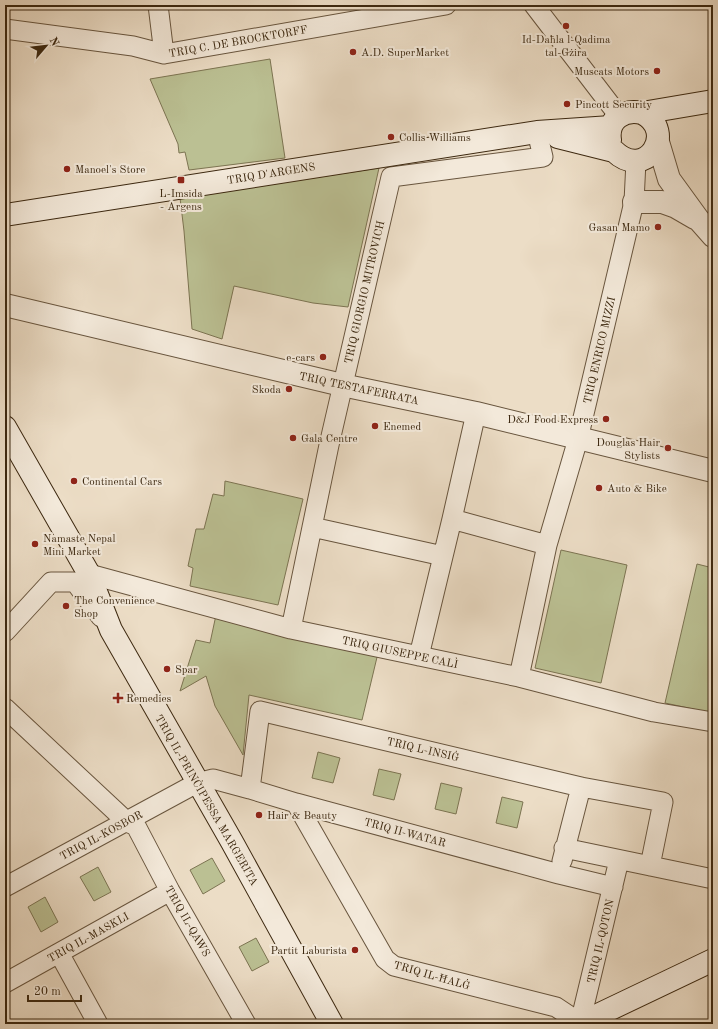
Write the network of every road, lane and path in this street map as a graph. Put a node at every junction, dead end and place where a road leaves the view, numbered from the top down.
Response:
1 (158, 5) edge
2 (446, 5) edge
3 (534, 5) edge
4 (5, 29) edge
5 (164, 54) junction
6 (706, 102) edge
7 (642, 113) junction
8 (615, 121) junction
9 (537, 132) junction
10 (658, 140) junction
11 (614, 151) junction
12 (636, 161) junction
13 (634, 202) junction
14 (5, 215) edge
15 (698, 220) junction
16 (713, 236) edge
17 (5, 305) edge
18 (342, 385) junction
19 (476, 413) junction
20 (5, 427) edge
21 (578, 439) junction
22 (713, 471) edge
23 (452, 519) junction
24 (312, 526) junction
25 (547, 545) junction
26 (443, 556) junction
27 (89, 574) junction
28 (291, 629) junction
29 (111, 630) junction
30 (5, 632) edge
31 (419, 656) junction
32 (520, 677) junction
33 (5, 708) edge
34 (713, 722) edge
35 (197, 783) junction
36 (581, 787) junction
37 (250, 789) junction
38 (296, 803) junction
39 (127, 822) junction
40 (564, 848) junction
41 (619, 860) junction
42 (650, 866) junction
43 (560, 874) junction
44 (713, 879) edge
45 (5, 887) edge
46 (613, 887) junction
47 (170, 891) junction
48 (59, 953) junction
49 (713, 960) edge
50 (5, 983) edge
51 (98, 1024) edge
52 (246, 1024) edge
53 (332, 1024) edge
54 (579, 1024) edge

1 - 5 street
2 - 5 street, TRIQ C. DE BROCKTORFF
3 - 8 street
4 - 5 street, TRIQ C. DE BROCKTORFF
6 - 7 main road, TRIQ D'ARGENS
6 - 10 main road, TRIQ D'ARGENS
7 - 8 main road, TRIQ D'ARGENS
7 - 10 main road
8 - 9 main road, TRIQ D'ARGENS
8 - 11 main road
9 - 11 main road, TRIQ D'ARGENS
9 - 14 main road, TRIQ D'ARGENS
9 - 18 street, TRIQ GIORGIO MITROVICH
10 - 12 main road, TRIQ D'ARGENS
10 - 15 main road
11 - 12 main road, TRIQ D'ARGENS
12 - 13 street, TRIQ ENRICO MIZZI
13 - 15 main road
13 - 21 street, TRIQ ENRICO MIZZI
15 - 16 main road
17 - 18 main road, TRIQ TESTAFERRATA
18 - 19 main road, TRIQ TESTAFERRATA
18 - 24 street, TRIQ GIORGIO MITROVICH
19 - 21 main road, TRIQ TESTAFERRATA
19 - 23 street
20 - 27 main road, TRIQ IL-PRINĊIPESSA MARGERITA
21 - 22 main road, TRIQ TESTAFERRATA
21 - 25 street, TRIQ ENRICO MIZZI
23 - 25 street
23 - 26 street
24 - 26 street
24 - 28 street, TRIQ GIORGIO MITROVICH
25 - 32 street, TRIQ ENRICO MIZZI
26 - 31 street
27 - 28 street, TRIQ GIUSEPPE CALÌ
27 - 29 main road, TRIQ IL-PRINĊIPESSA MARGERITA
28 - 31 street, TRIQ GIUSEPPE CALÌ
29 - 30 street
29 - 35 main road, TRIQ IL-PRINĊIPESSA MARGERITA
31 - 32 street, TRIQ GIUSEPPE CALÌ
32 - 34 street, TRIQ GIUSEPPE CALÌ
33 - 39 street, TRIQ IL-QAWS
35 - 37 street, TRIQ II-WATAR
35 - 39 street, TRIQ IL-KOSBOR
35 - 53 main road, TRIQ IL-PRINĊIPESSA MARGERITA
36 - 37 street, TRIQ L-INSIĠ
36 - 40 street
36 - 42 street, TRIQ L-INSIĠ
37 - 38 street, TRIQ II-WATAR
38 - 43 street, TRIQ II-WATAR
38 - 54 street, TRIQ IL-ĦALĠ
39 - 45 street, TRIQ IL-KOSBOR
39 - 47 street, TRIQ IL-QAWS
40 - 41 street
40 - 43 street
41 - 42 street
41 - 46 street, TRIQ IL-QOTON
42 - 44 street
43 - 46 street, TRIQ II-WATAR
46 - 54 street, TRIQ IL-QOTON
47 - 48 street, TRIQ IL-MASKLI
47 - 52 street, TRIQ IL-QAWS
48 - 50 street, TRIQ IL-MASKLI
48 - 51 street
49 - 54 main road

